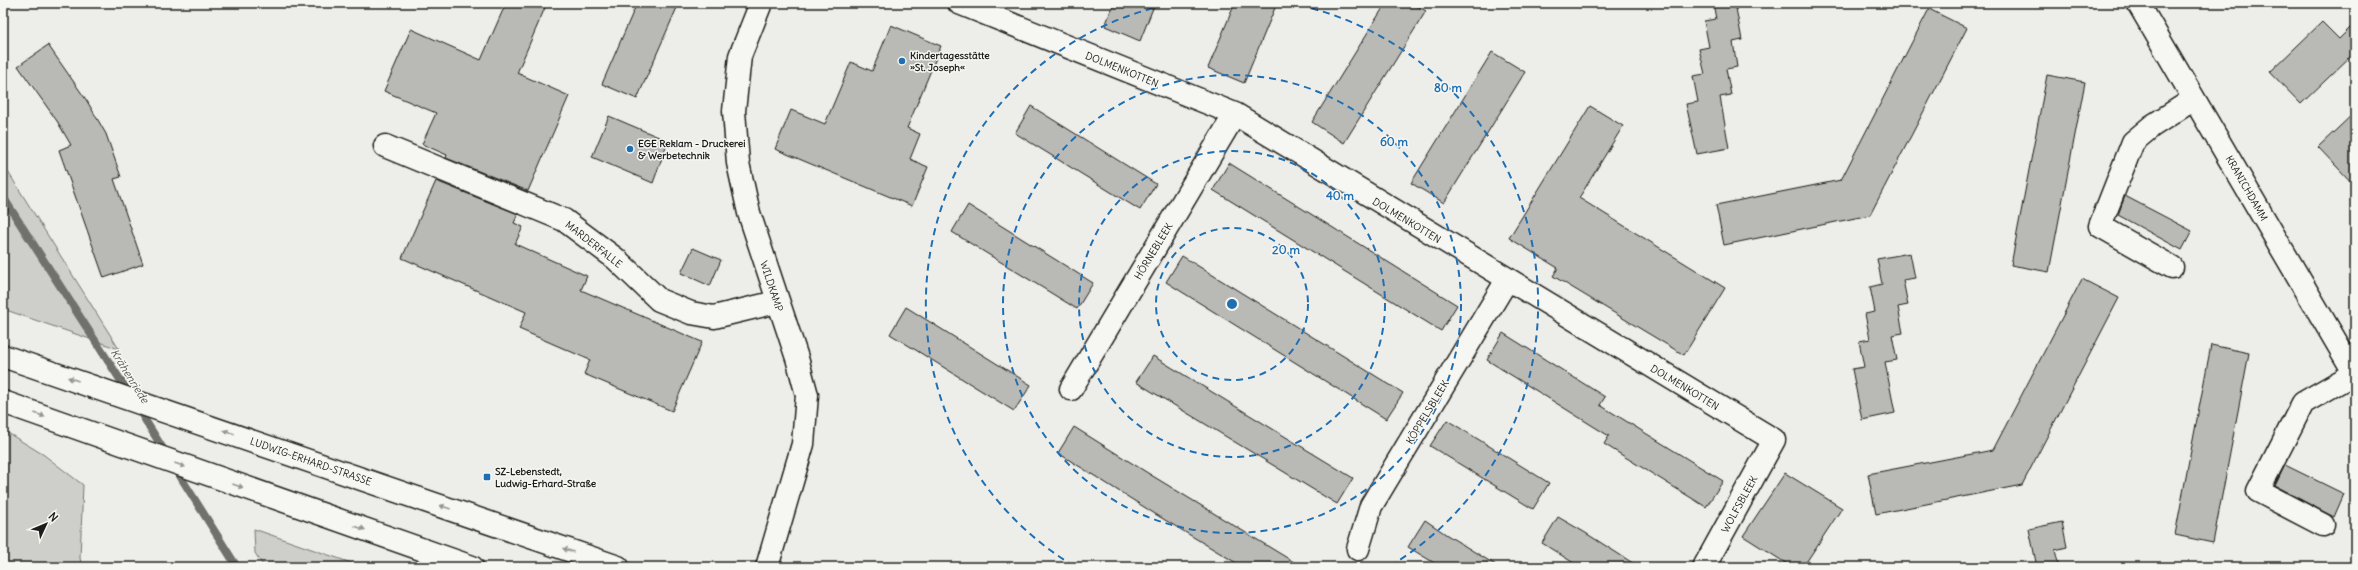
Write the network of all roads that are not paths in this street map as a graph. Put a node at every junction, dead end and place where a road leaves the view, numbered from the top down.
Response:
1 (761, 3) edge
2 (959, 3) edge
3 (2138, 3) edge
4 (2194, 99) junction
5 (1235, 114) junction
6 (384, 146) dead end
7 (2172, 267) dead end
8 (1507, 280) junction
9 (777, 302) junction
10 (3, 356) edge
11 (2355, 374) edge
12 (1071, 389) dead end
13 (3, 402) edge
14 (1774, 440) joint
15 (2323, 524) dead end
16 (1358, 549) dead end
17 (472, 567) edge
18 (618, 567) edge
19 (767, 567) edge
20 (1704, 567) edge

1 - 9 street, WILDKAMP
2 - 5 street, DOLMENKOTTEN
3 - 4 street, KRANICHDAMM
4 - 7 street
4 - 11 street, KRANICHDAMM
5 - 8 street, DOLMENKOTTEN
5 - 12 street, HÖRNEBLEEK
6 - 9 street, MARDERFALLE
8 - 14 street, DOLMENKOTTEN
8 - 16 street, KÖPPELSBLEEK
9 - 19 street, WILDKAMP
18 -> 10 street, LUDWIG-ERHARD-STRASSE
11 - 15 street
13 -> 17 street
14 - 20 street, WOLFSBLEEK

